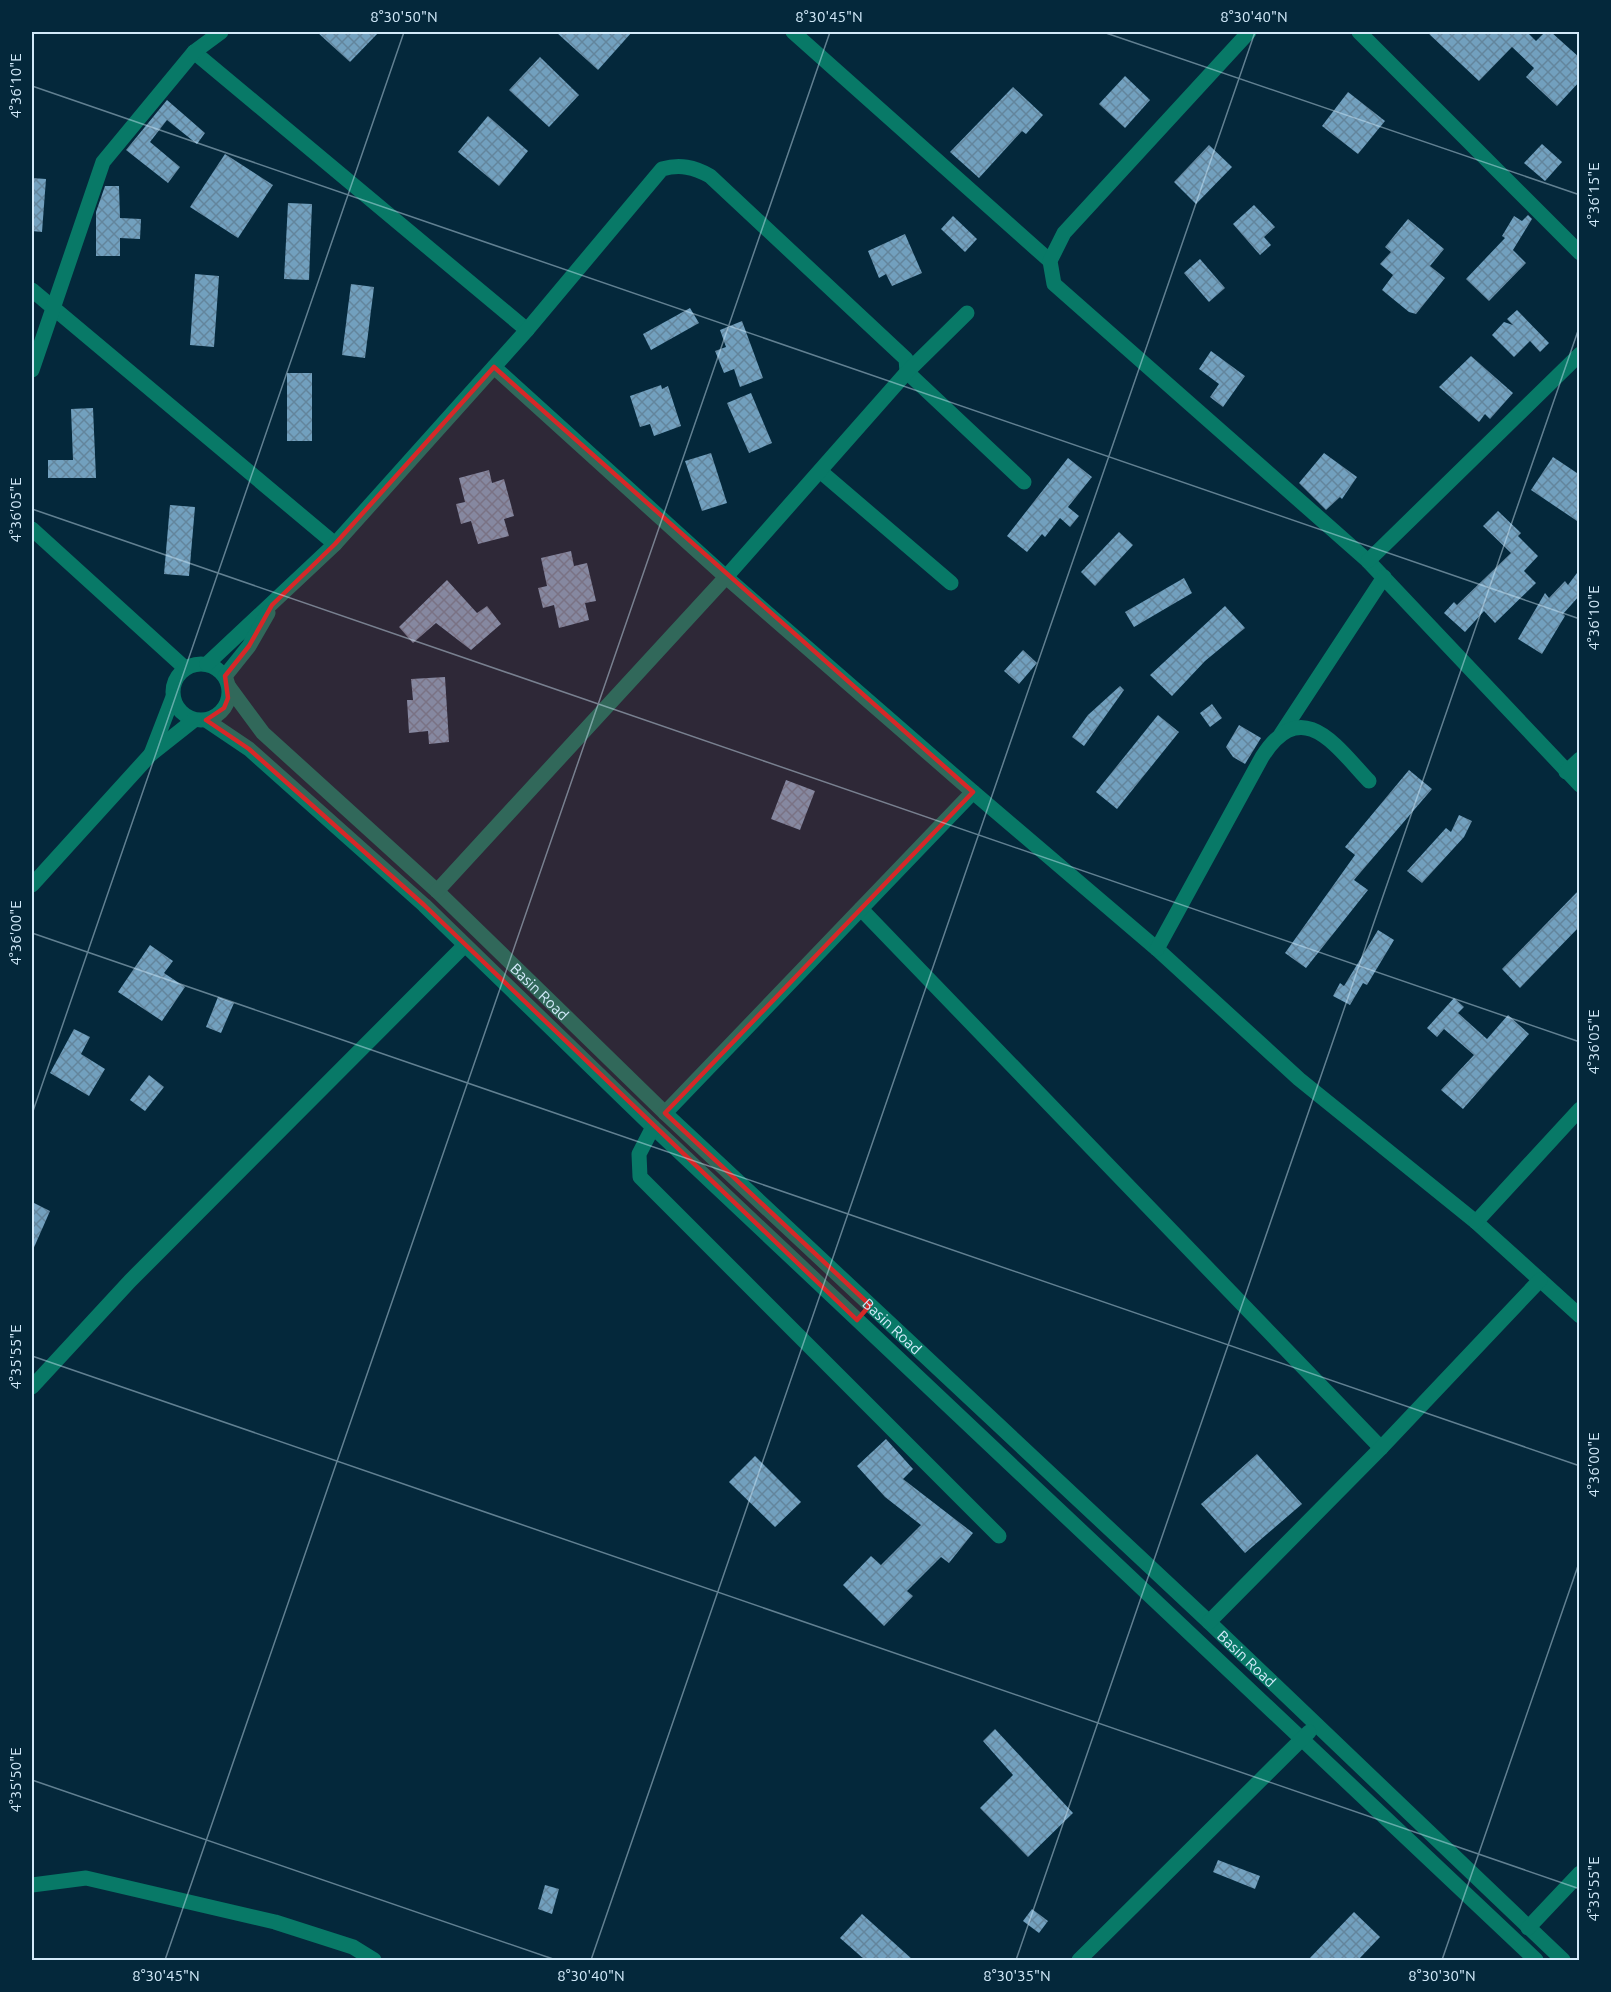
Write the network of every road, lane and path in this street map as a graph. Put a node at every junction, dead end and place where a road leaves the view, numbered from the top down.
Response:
1 (221, 32) edge
2 (793, 32) edge
3 (1249, 32) edge
4 (1359, 32) edge
5 (194, 52) junction
6 (1580, 253) edge
7 (1050, 261) junction
8 (32, 290) edge
9 (52, 307) junction
10 (967, 313) dead end
11 (527, 330) junction
12 (1580, 354) edge
13 (494, 367) junction
14 (32, 370) edge
15 (907, 372) junction
16 (820, 471) junction
17 (1024, 482) dead end
18 (32, 529) edge
19 (335, 544) junction
20 (1368, 561) junction
21 (726, 577) junction
22 (1384, 577) junction
23 (951, 583) dead end
24 (272, 605) junction
25 (207, 664) junction
26 (185, 668) junction
27 (227, 682) junction
28 (173, 697) junction
29 (200, 720) junction
30 (1281, 734) junction
31 (151, 754) junction
32 (1580, 759) edge
33 (1566, 772) junction
34 (1369, 781) dead end
35 (1580, 785) edge
36 (973, 792) junction
37 (32, 885) edge
38 (437, 891) junction
39 (861, 909) junction
40 (464, 946) junction
41 (1157, 948) junction
42 (1580, 1109) edge
43 (665, 1113) junction
44 (653, 1127) junction
45 (1476, 1222) junction
46 (1540, 1280) junction
47 (870, 1305) junction
48 (1580, 1316) edge
49 (857, 1320) junction
50 (32, 1387) edge
51 (1381, 1448) junction
52 (999, 1536) dead end
53 (1209, 1622) junction
54 (1315, 1726) junction
55 (1302, 1739) junction
56 (1580, 1873) edge
57 (32, 1885) edge
58 (1528, 1928) junction
59 (374, 1960) edge
60 (1079, 1960) edge
61 (1536, 1960) edge
62 (1563, 1960) edge

1 - 5 street
2 - 7 street
3 - 7 street
4 - 6 street
5 - 9 street
5 - 11 street
7 - 20 street
8 - 9 street
9 - 14 street
9 - 19 street
10 - 15 street
11 - 13 street
11 - 15 street
12 - 20 street
13 - 19 street
13 - 21 street
15 - 16 street
15 - 17 street
16 - 21 street
16 - 23 street
18 - 26 street
19 - 24 street
20 - 22 street
21 - 36 street
21 - 38 street
22 - 30 street
22 - 33 street
24 - 25 street
24 - 27 street
25 - 26 street
25 - 27 street
26 - 28 street
27 - 29 street
27 - 38 street, Basin Road
28 - 29 street
28 - 31 street
29 - 31 street
29 - 40 street, Basin Road
30 - 34 street
30 - 41 street
31 - 37 street
32 - 33 street
33 - 35 street
36 - 39 street
36 - 41 street
38 - 43 street, Basin Road
39 - 43 street
39 - 51 street
40 - 44 street, Basin Road
40 - 50 street
41 - 45 street
42 - 45 street
43 - 47 street, Basin Road
44 - 49 street, Basin Road
44 - 52 street
45 - 46 street
46 - 48 street
46 - 51 street
47 - 49 street
47 - 53 street, Basin Road
49 - 55 street, Basin Road
51 - 53 street
53 - 54 street, Basin Road
54 - 55 street
54 - 58 street, Basin Road
55 - 60 street
55 - 61 street, Basin Road
56 - 58 street
57 - 59 street
58 - 62 street, Basin Road

